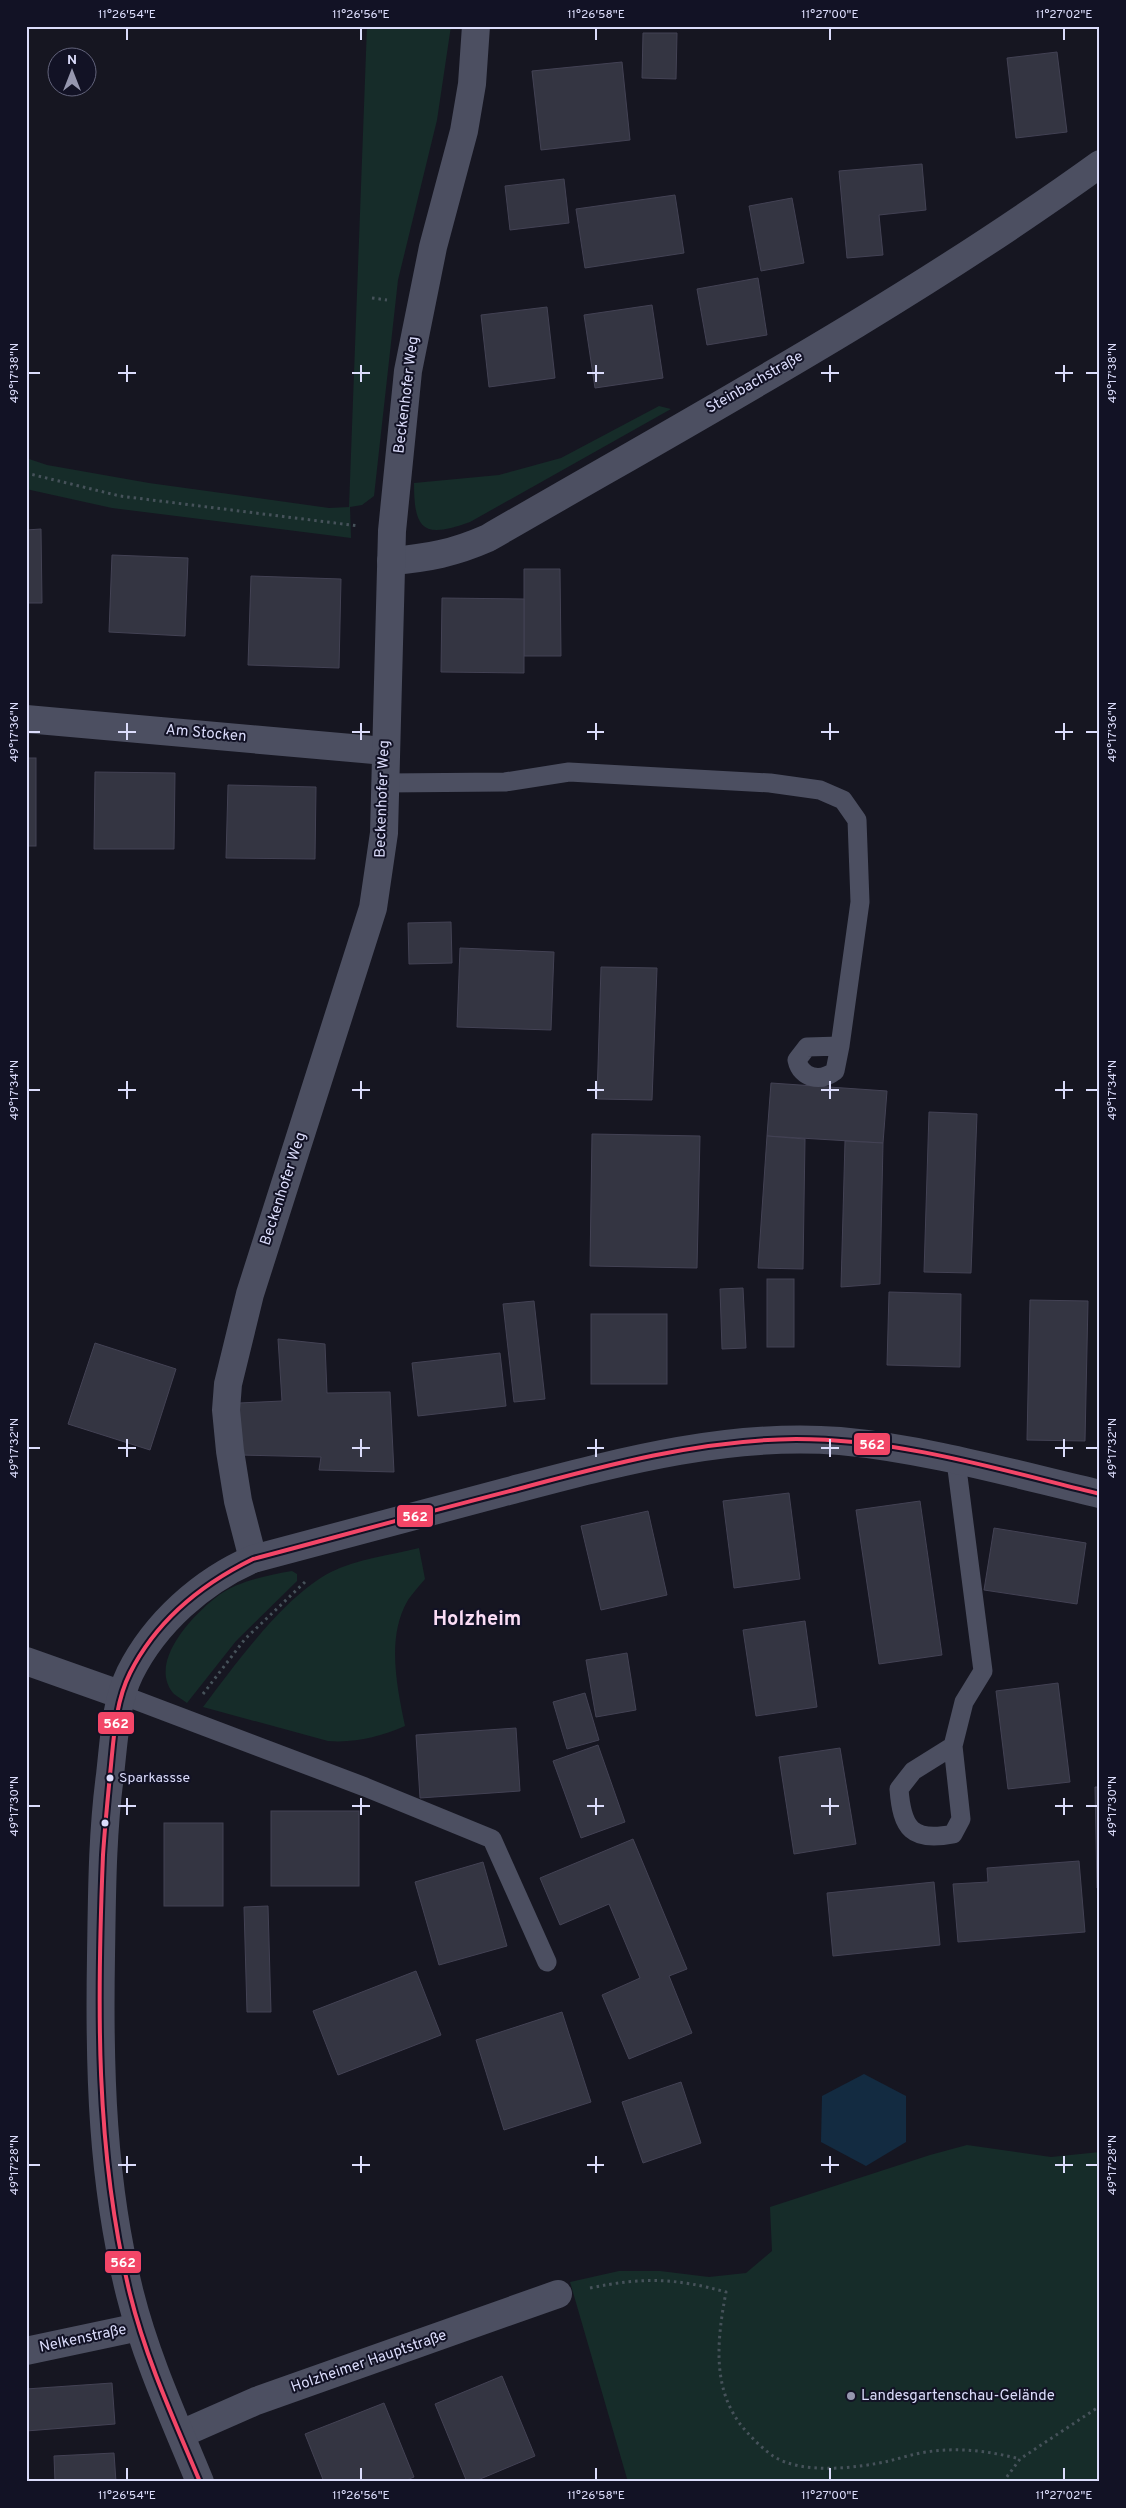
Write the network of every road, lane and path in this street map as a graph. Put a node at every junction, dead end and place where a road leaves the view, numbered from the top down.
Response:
1 (481, 26) edge
2 (476, 27) edge
3 (1100, 164) edge
4 (26, 473) edge
5 (392, 531) junction
6 (391, 561) junction
7 (26, 719) edge
8 (385, 751) junction
9 (385, 783) junction
10 (840, 1046) dead end
11 (956, 1460) junction
12 (1100, 1494) edge
13 (253, 1559) junction
14 (311, 1577) dead end
15 (26, 1662) edge
16 (122, 1695) junction
17 (185, 1718) junction
18 (953, 1746) junction
19 (547, 1962) dead end
20 (558, 2294) joint
21 (139, 2327) junction
22 (26, 2351) edge
23 (1100, 2406) edge
24 (181, 2434) junction
25 (1020, 2459) junction
26 (200, 2482) edge
27 (1003, 2482) edge

1 - 2 lane, Beckenhofer Weg
2 - 5 street, Beckenhofer Weg
3 - 6 street, Steinbachstraße
4 - 5 path
5 - 6 street, Beckenhofer Weg
6 - 8 street, Beckenhofer Weg
7 - 8 street, Am Stocken
8 - 9 street, Beckenhofer Weg
9 - 10 lane
9 - 13 street, Beckenhofer Weg
11 - 12 street
11 - 13 street
11 - 18 lane
13 - 16 street
14 - 17 path
15 - 16 street
16 - 17 lane
16 - 21 street
17 - 19 lane
18 - 18 lane
20 - 24 street, Holzheimer Hauptstraße
20 - 25 path
21 - 22 street, Nelkenstraße
21 - 24 street
23 - 25 path
24 - 26 street
25 - 27 path

